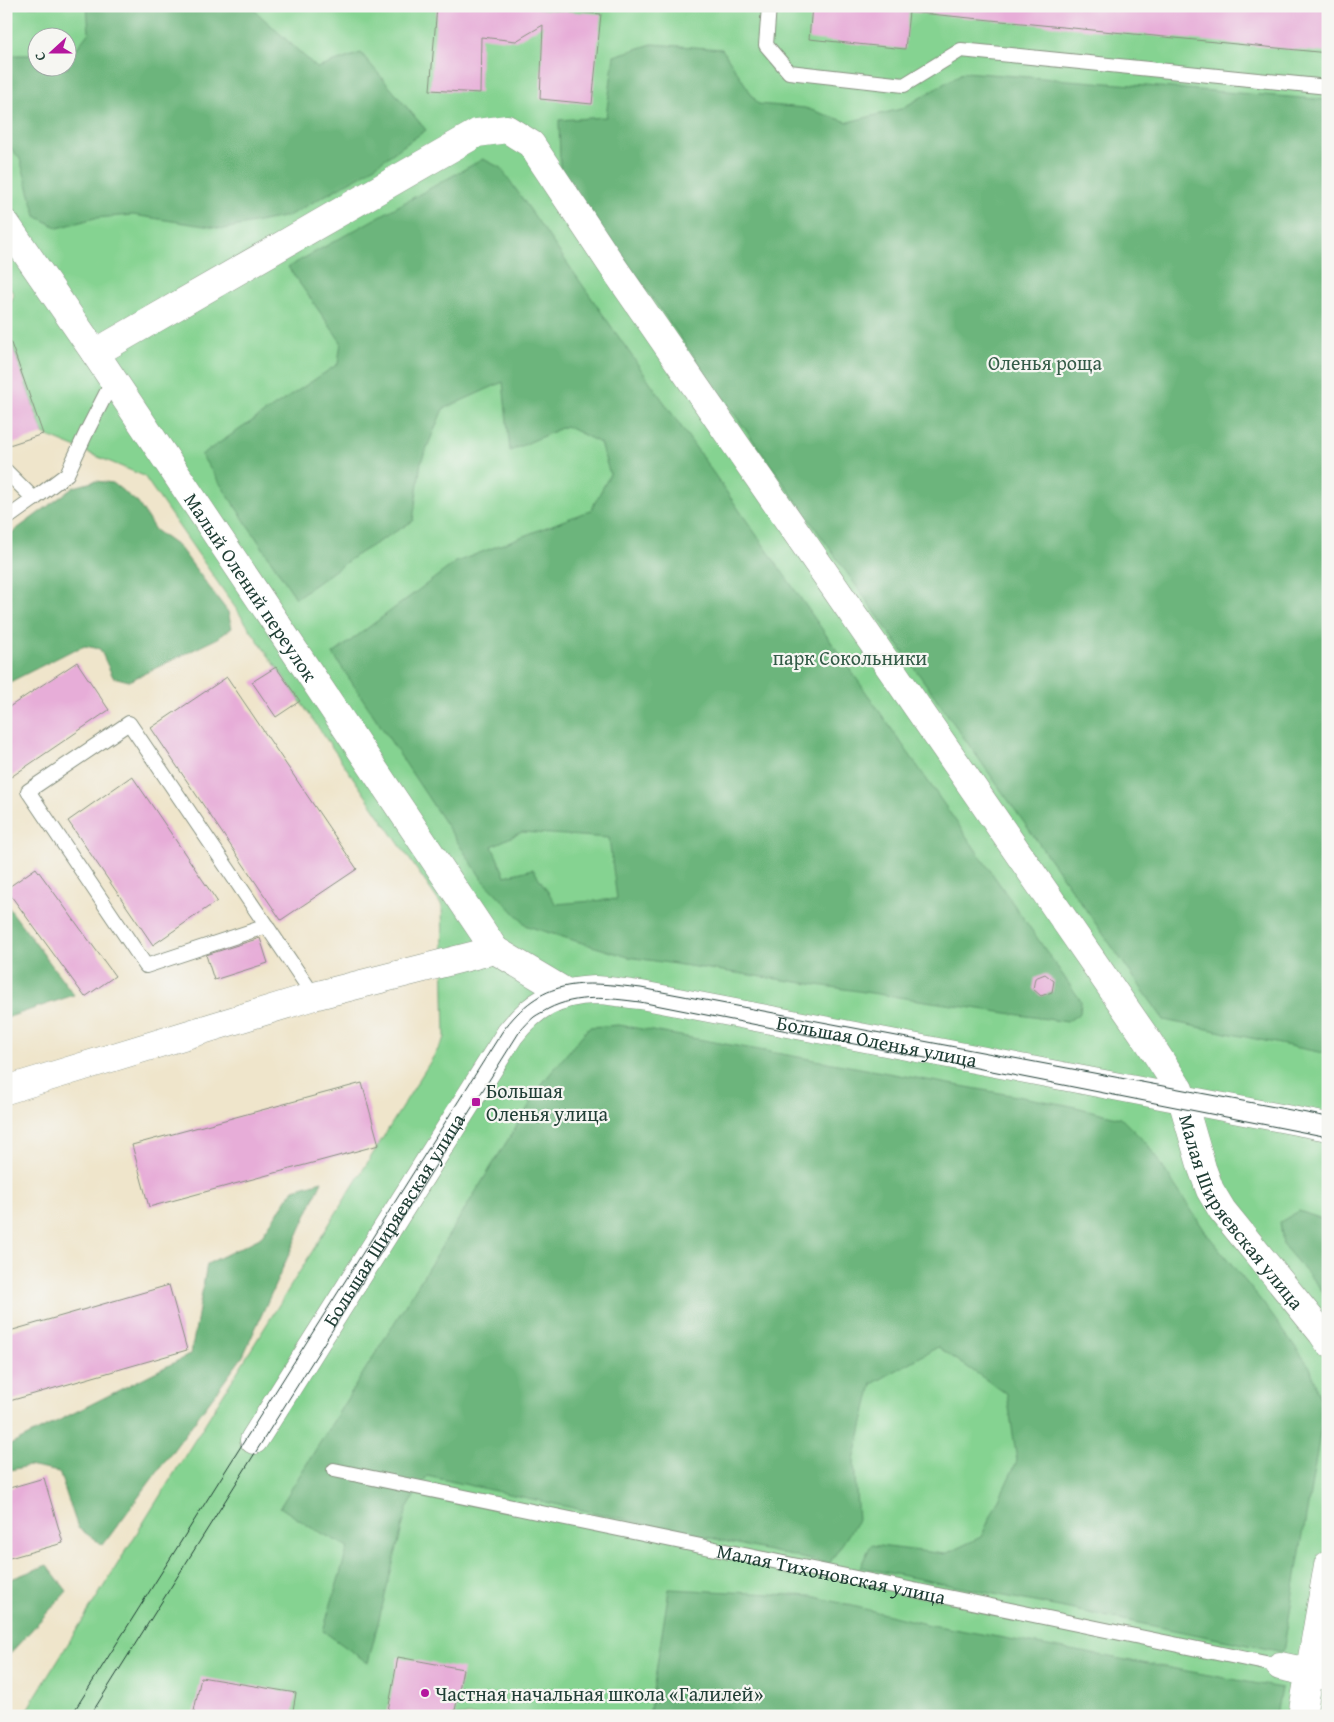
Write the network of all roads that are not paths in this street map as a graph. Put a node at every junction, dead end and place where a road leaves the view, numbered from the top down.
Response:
1 (769, 6) edge
2 (1328, 87) edge
3 (6, 224) edge
4 (95, 353) junction
5 (113, 380) junction
6 (6, 471) edge
7 (34, 499) junction
8 (6, 519) edge
9 (268, 926) junction
10 (495, 950) junction
11 (566, 993) junction
12 (314, 996) junction
13 (6, 1090) edge
14 (1183, 1099) junction
15 (1328, 1127) edge
16 (1328, 1342) edge
17 (254, 1440) dead end
18 (334, 1470) dead end
19 (1328, 1565) edge
20 (1280, 1666) joint
21 (1318, 1674) edge
22 (1302, 1716) edge

1 - 2 lane
3 - 4 street, Малый Олений переулок
4 - 5 street, Малый Олений переулок
4 - 14 street, Малая Ширяевская улица
5 - 7 lane
5 - 10 street, Малый Олений переулок
6 - 7 lane
7 - 8 lane
9 - 9 lane
9 - 12 lane
10 - 11 street
10 - 12 street
11 - 14 street, Большая Оленья улица
11 - 17 street, Большая Ширяевская улица
12 - 13 street
14 - 15 street, Большая Оленья улица
14 - 16 street, Малая Ширяевская улица
18 - 20 lane, Малая Тихоновская улица
19 - 21 street
20 - 21 street, Малая Тихоновская улица
21 - 22 street

